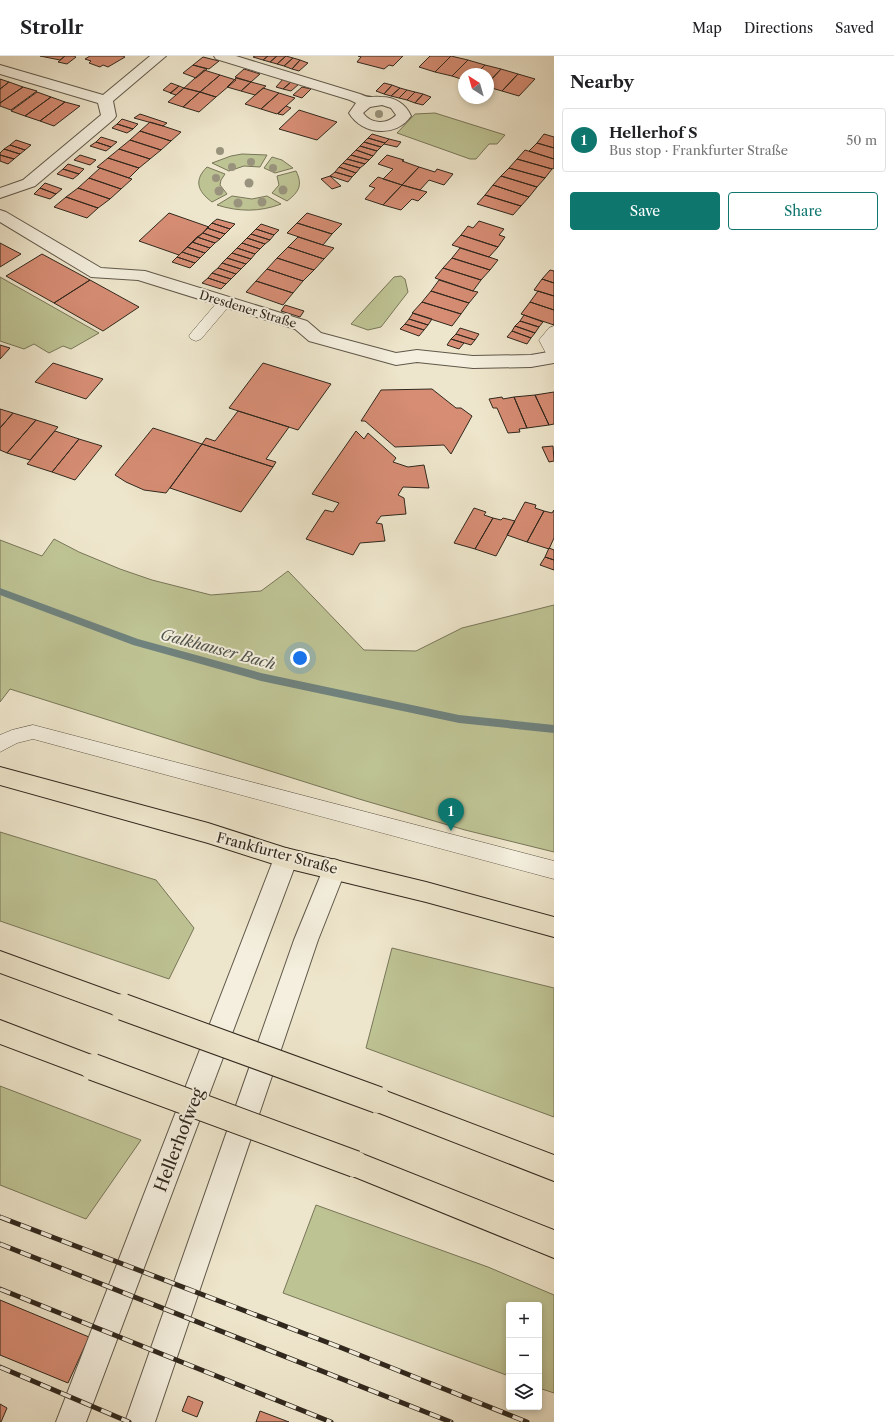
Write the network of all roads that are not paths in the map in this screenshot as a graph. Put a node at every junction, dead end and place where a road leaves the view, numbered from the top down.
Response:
1 (159, 56) edge
2 (221, 56) edge
3 (0, 69) edge
4 (104, 100) junction
5 (366, 103) dead end
6 (0, 193) edge
7 (0, 215) edge
8 (225, 302) junction
9 (554, 331) edge
10 (196, 336) dead end
11 (554, 357) edge
12 (0, 744) edge
13 (0, 776) edge
14 (286, 858) junction
15 (334, 869) junction
16 (554, 870) edge
17 (554, 927) edge
18 (0, 962) edge
19 (0, 1032) edge
20 (554, 1168) edge
21 (554, 1244) edge
22 (71, 1422) edge
23 (140, 1422) edge

1 - 4 street
2 - 5 street
3 - 4 street
4 - 6 street
7 - 8 street, Dresdener Straße
8 - 10 lane
8 - 11 street, Dresdener Straße
9 - 11 lane
12 - 16 lane
13 - 14 main road, Frankfurter Straße
14 - 15 main road, Frankfurter Straße
14 - 22 street, Hellerhofweg
15 - 17 main road, Frankfurter Straße
15 - 23 street
18 - 20 main road, bridge
19 - 21 main road, bridge

